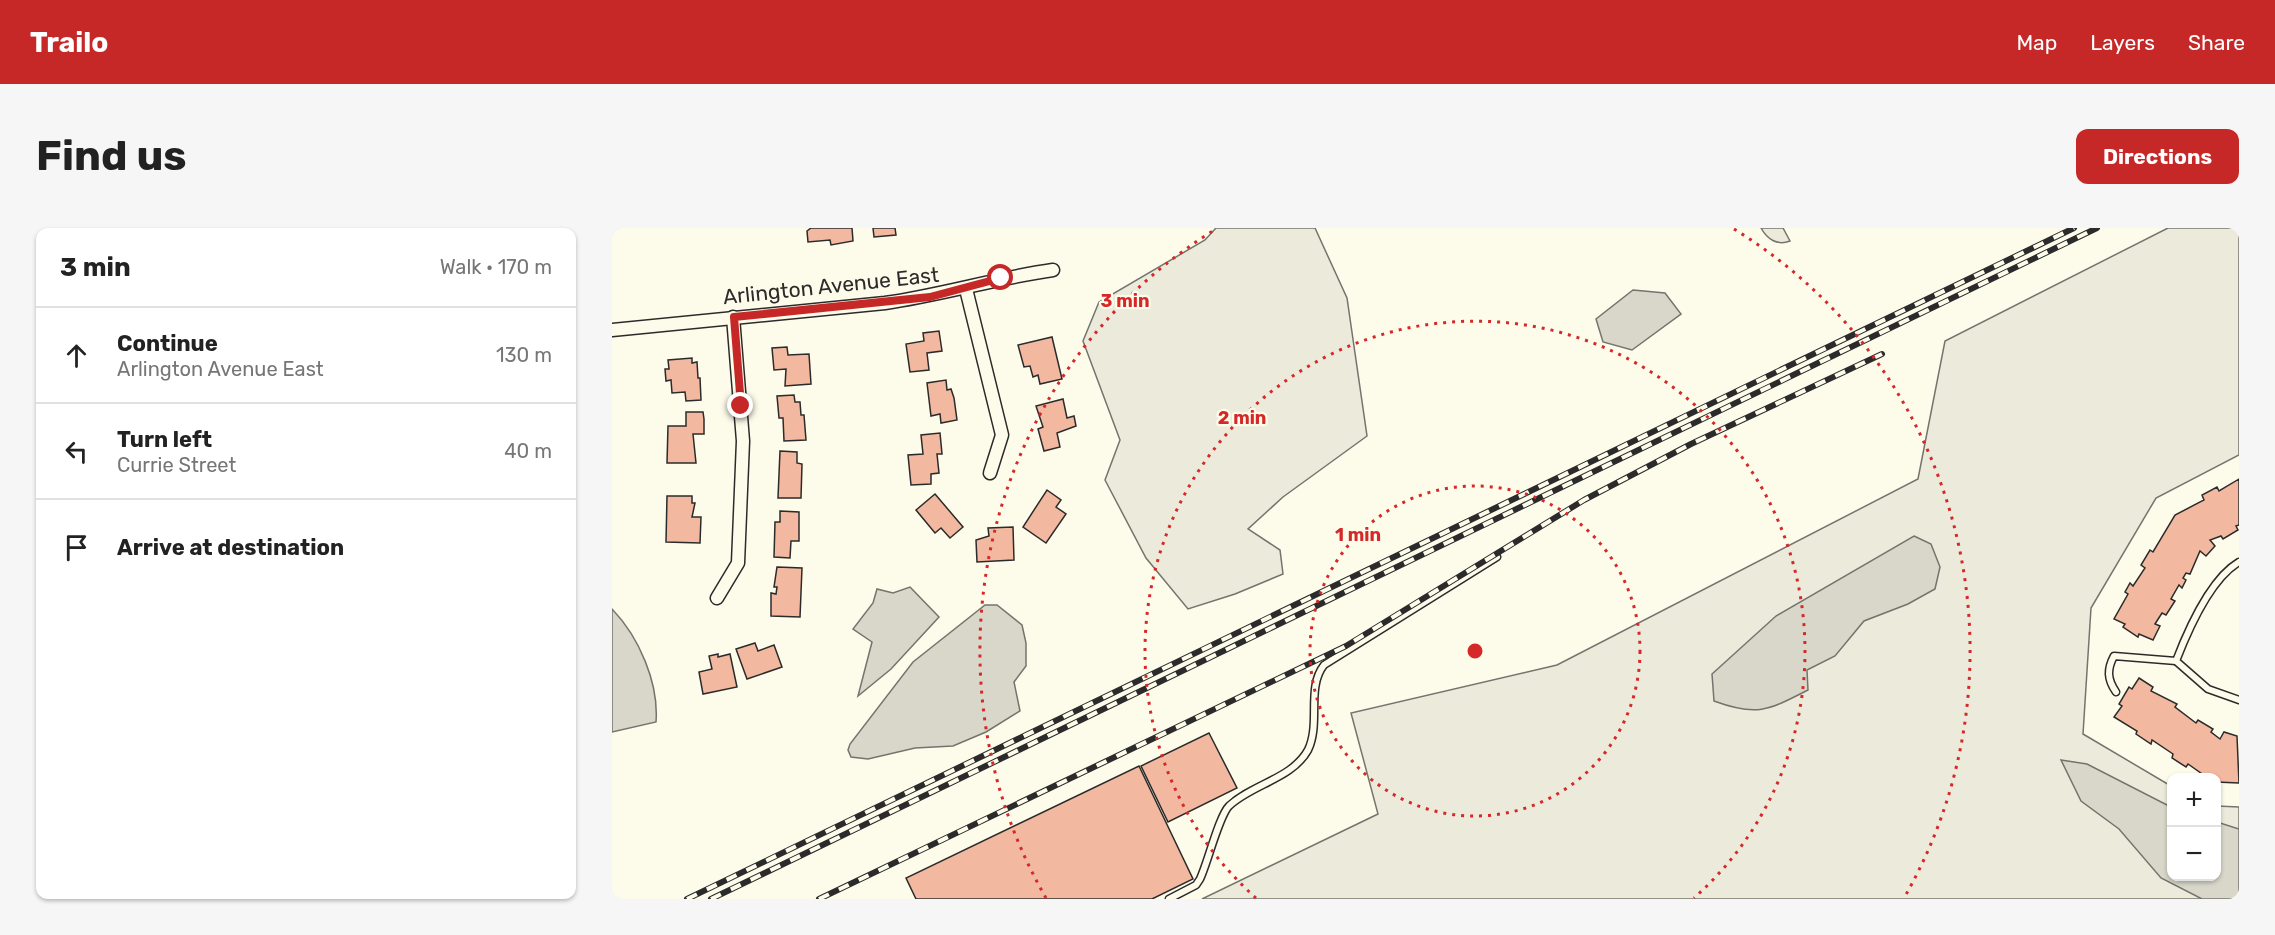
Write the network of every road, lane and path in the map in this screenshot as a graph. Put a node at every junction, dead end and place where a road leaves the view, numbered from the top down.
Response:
1 (1053, 270) dead end
2 (966, 289) junction
3 (734, 317) junction
4 (612, 330) edge
5 (990, 473) dead end
6 (1497, 557) dead end
7 (2239, 562) edge
8 (717, 598) dead end
9 (2176, 661) junction
10 (2116, 692) dead end
11 (2239, 700) edge
12 (1168, 899) edge

1 - 2 street, Arlington Avenue East
2 - 3 street, Arlington Avenue East
2 - 5 street
3 - 4 street, Arlington Avenue East
3 - 8 street
6 - 12 lane
7 - 9 lane
9 - 10 lane
9 - 11 lane

